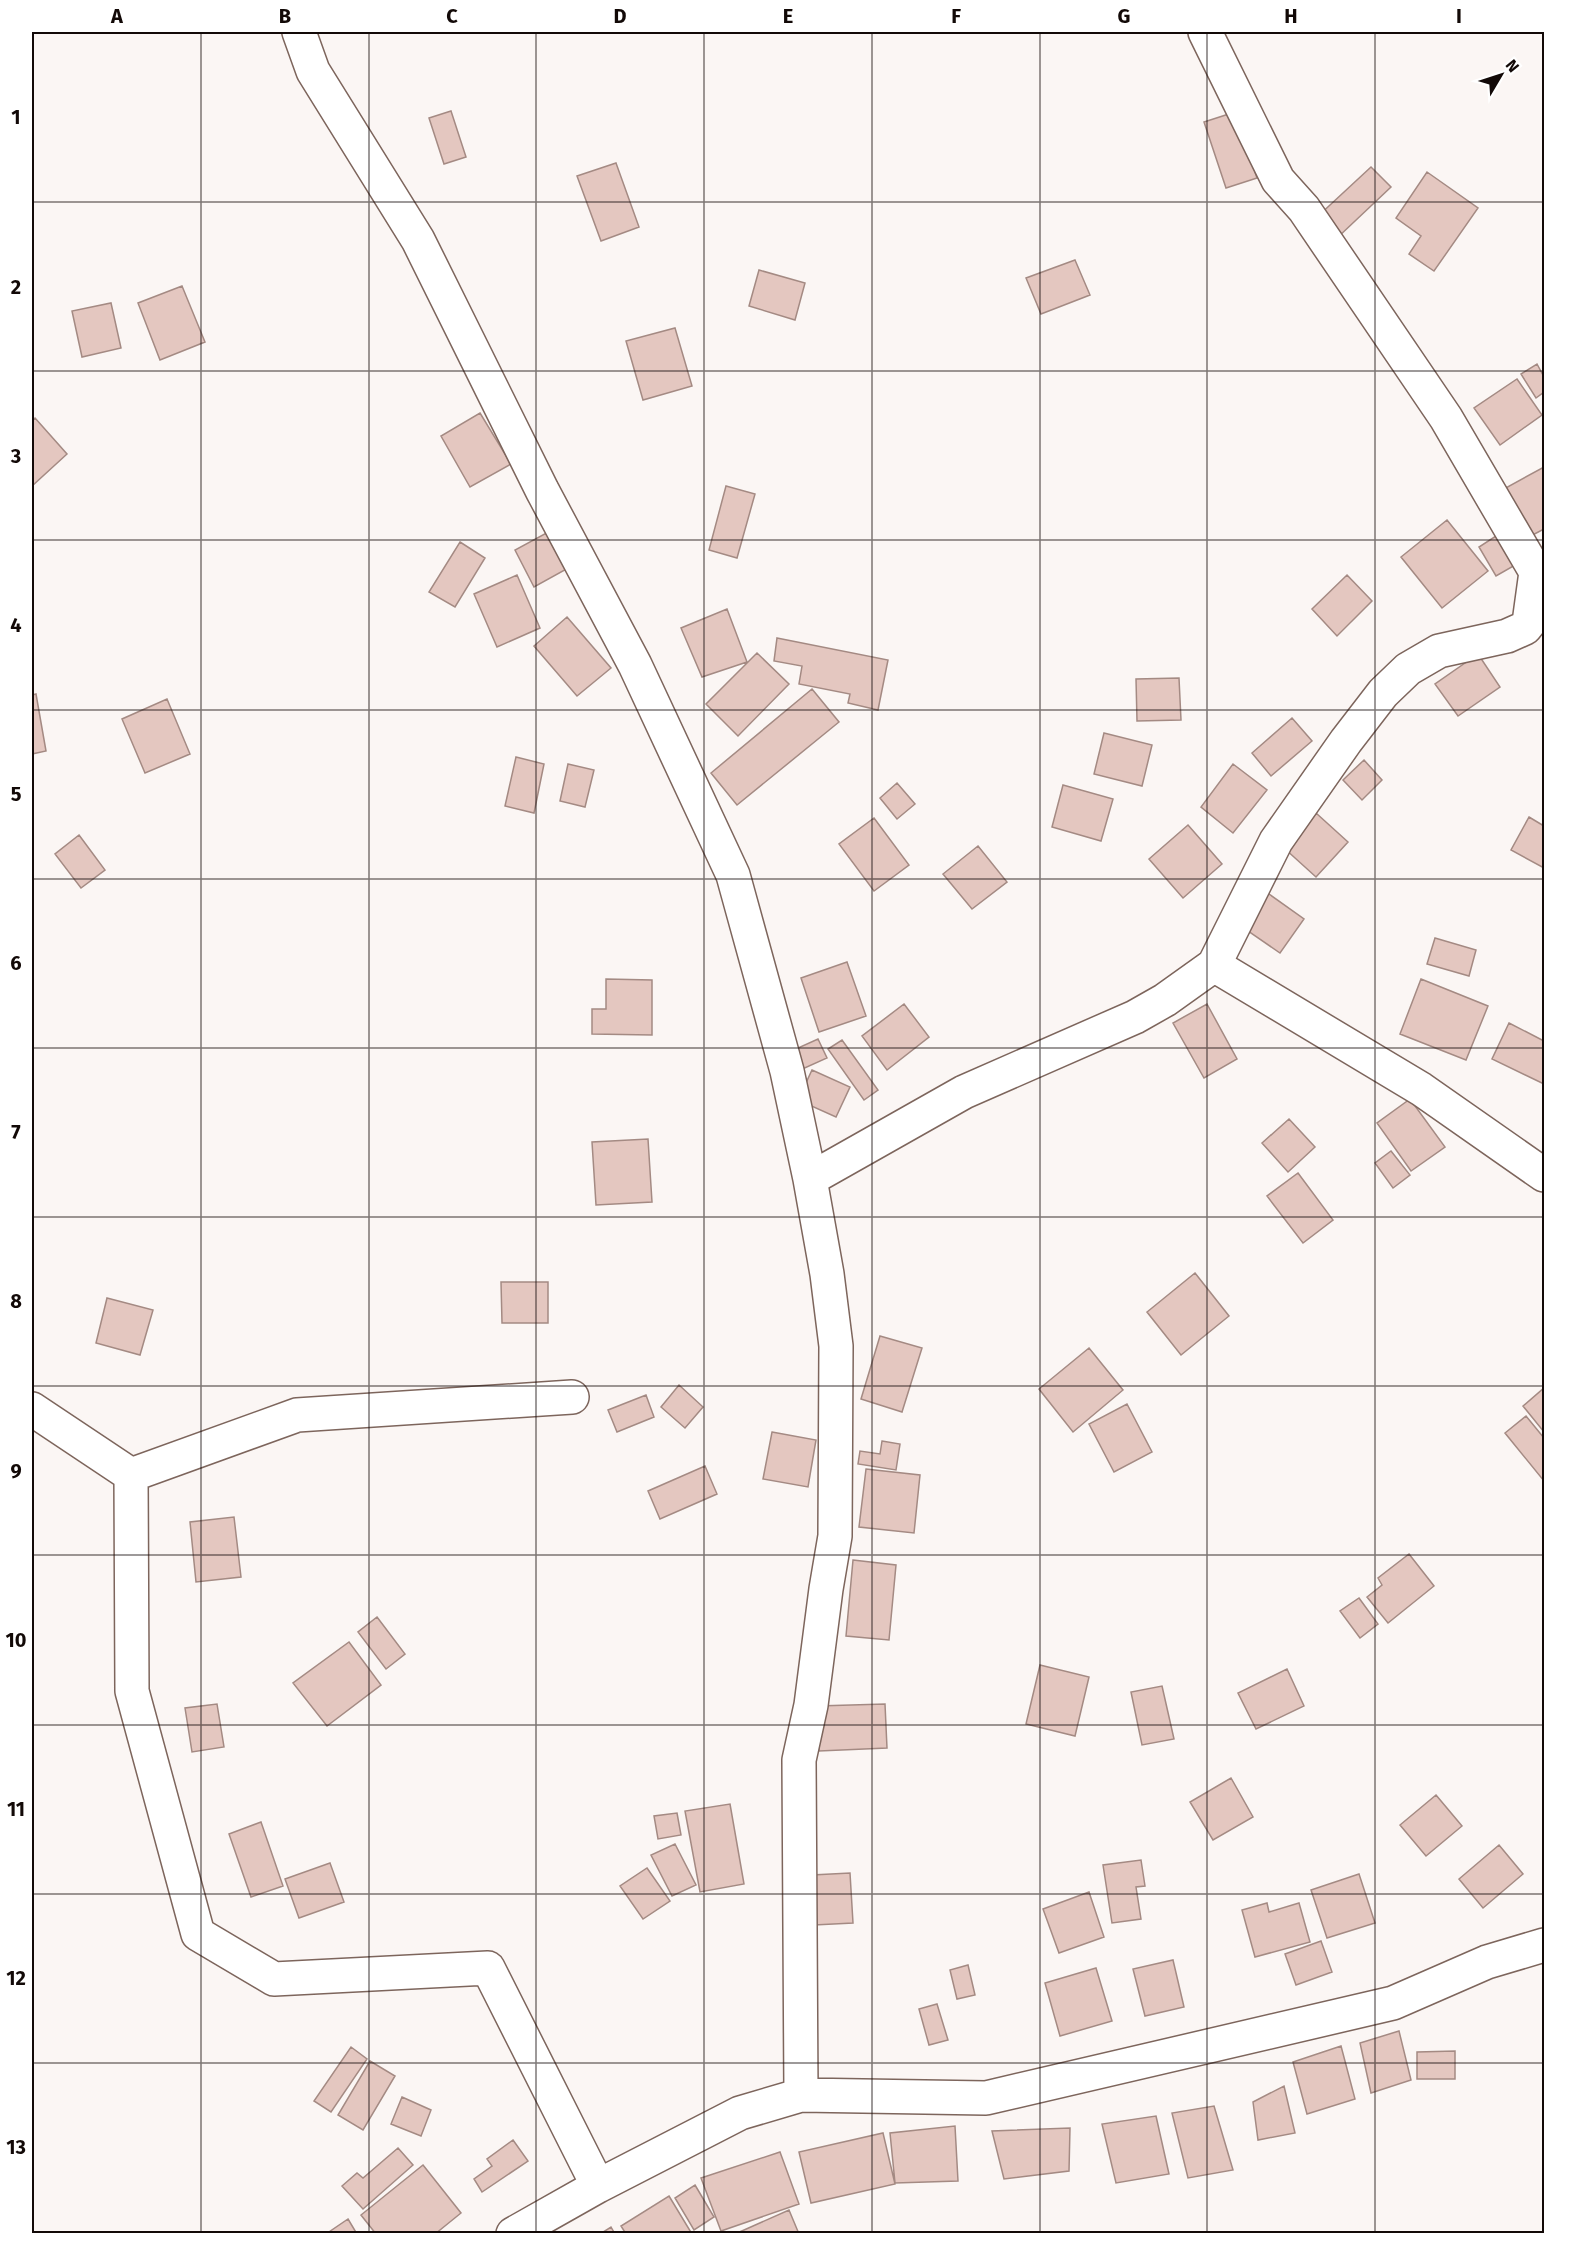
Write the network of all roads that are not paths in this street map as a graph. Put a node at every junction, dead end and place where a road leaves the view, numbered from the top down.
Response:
1 (299, 32) edge
2 (1205, 32) edge
3 (1540, 569) edge
4 (1214, 965) junction
5 (1545, 1175) edge
6 (810, 1179) junction
7 (572, 1397) dead end
8 (32, 1409) edge
9 (131, 1475) junction
10 (1545, 1946) edge
11 (801, 2095) junction
12 (598, 2186) junction
13 (513, 2234) edge

1 - 6 street
2 - 3 street
3 - 4 street
4 - 5 street
4 - 6 street
6 - 11 street
7 - 9 street
8 - 9 street
9 - 12 street
10 - 11 street
11 - 12 street
12 - 13 street

